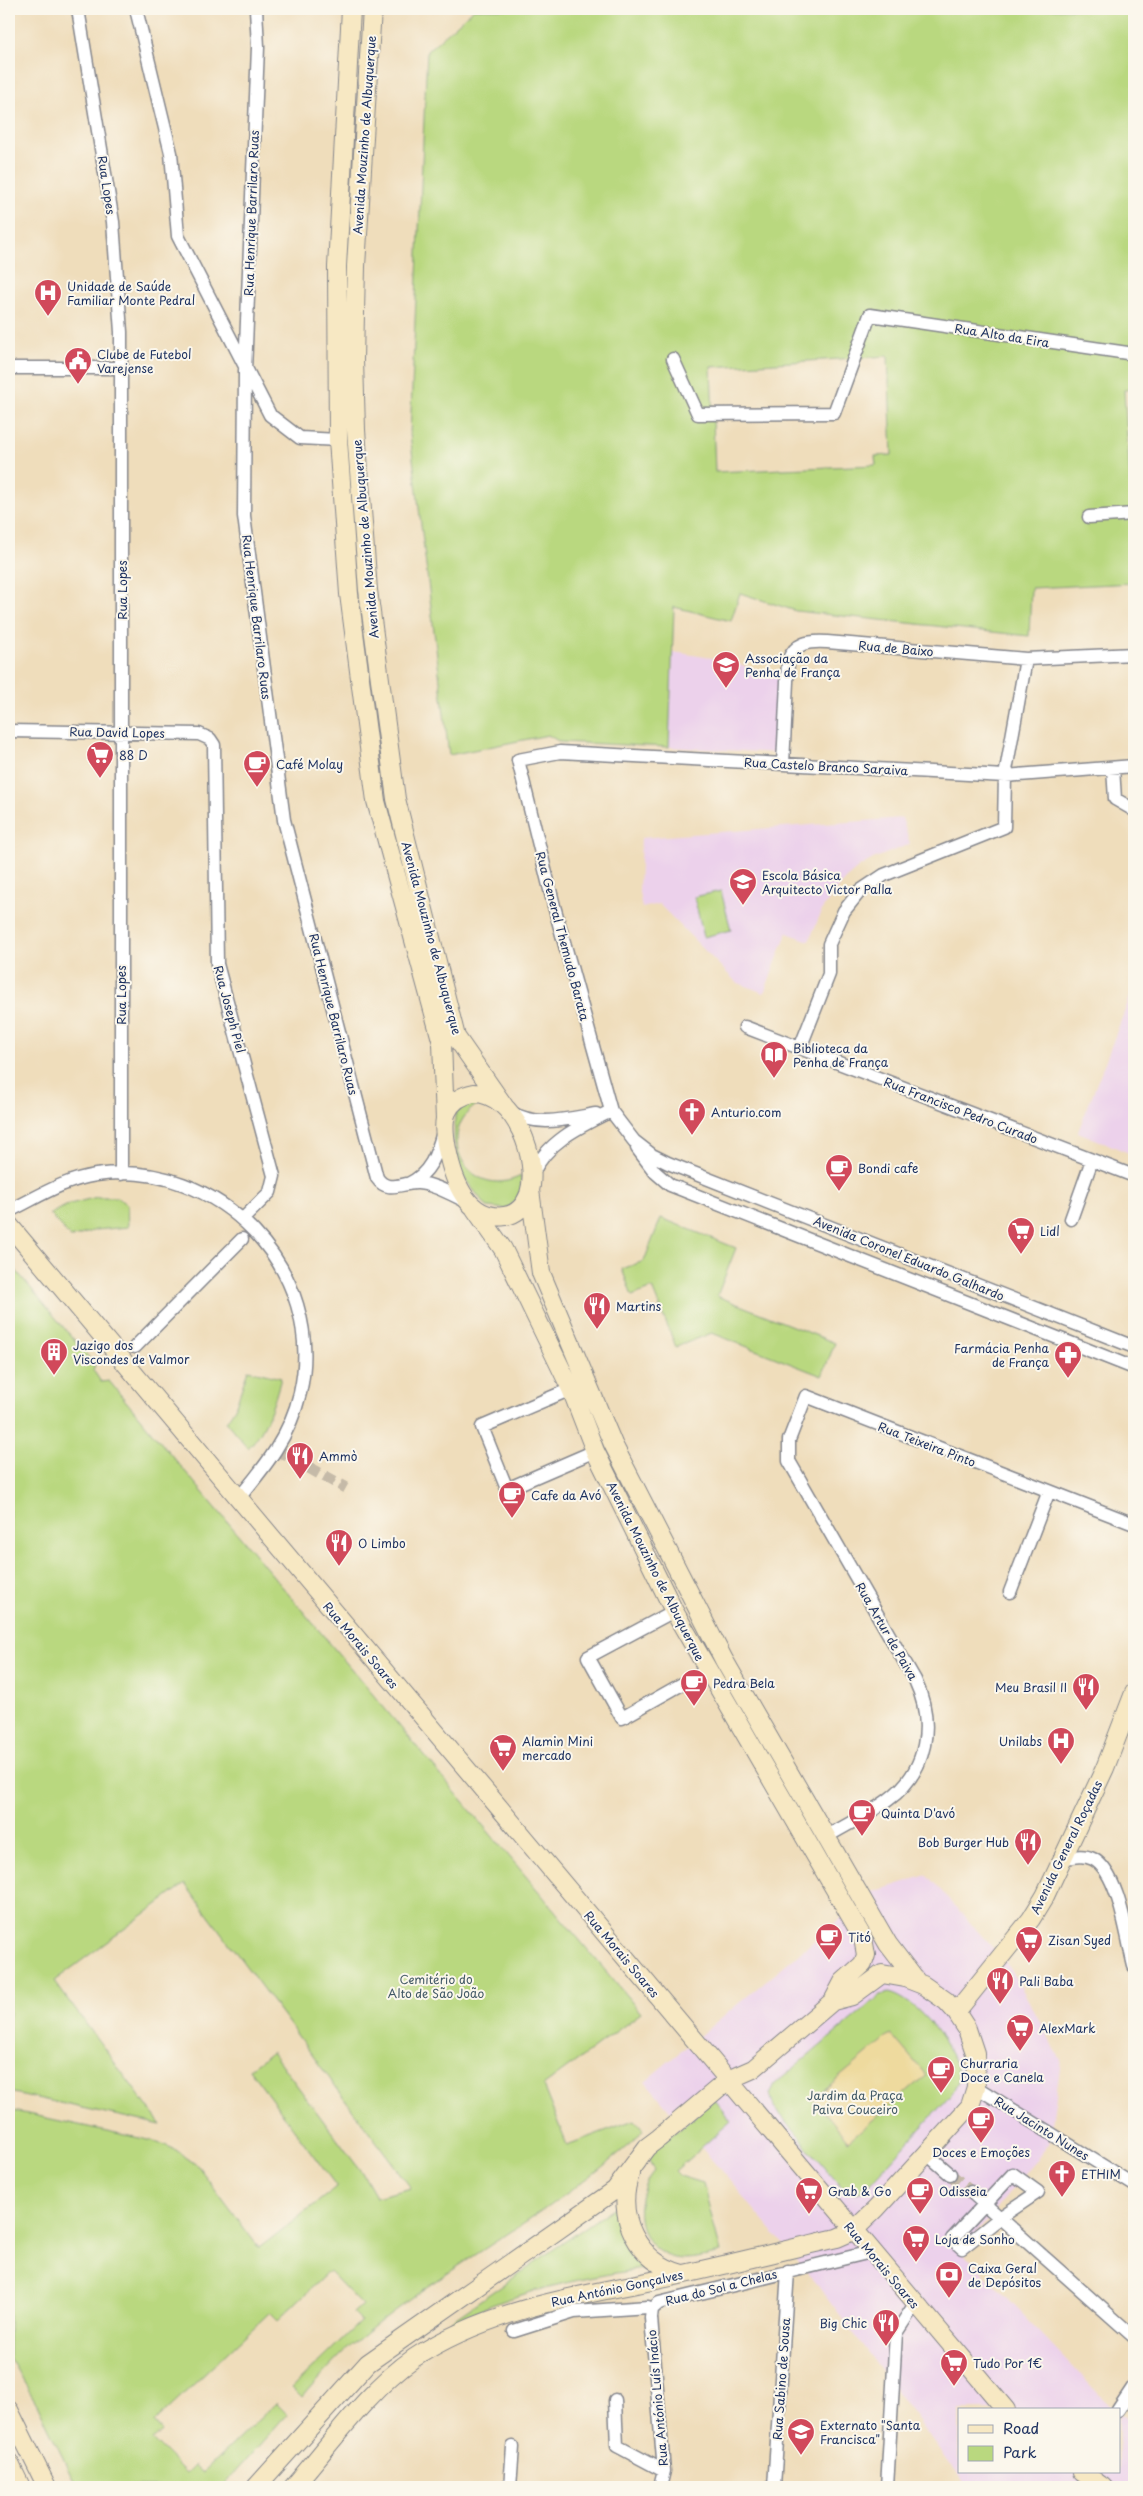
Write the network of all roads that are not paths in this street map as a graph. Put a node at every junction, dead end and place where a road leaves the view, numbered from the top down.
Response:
1 (78, 9) edge
2 (136, 9) edge
3 (256, 9) edge
4 (352, 9) edge
5 (372, 9) edge
6 (1134, 354) edge
7 (673, 359) dead end
8 (9, 368) edge
9 (122, 368) junction
10 (245, 371) junction
11 (338, 440) junction
12 (1134, 514) edge
13 (1089, 517) dead end
14 (1134, 654) edge
15 (1026, 659) junction
16 (9, 731) edge
17 (121, 731) junction
18 (215, 753) joint
19 (518, 760) joint
20 (783, 764) junction
21 (1134, 766) edge
22 (1113, 768) junction
23 (1005, 776) junction
24 (1134, 810) edge
25 (745, 1027) dead end
26 (800, 1048) junction
27 (507, 1108) junction
28 (611, 1111) junction
29 (444, 1124) junction
30 (630, 1135) junction
31 (1092, 1160) junction
32 (121, 1174) junction
33 (1134, 1176) edge
34 (408, 1184) junction
35 (531, 1185) junction
36 (473, 1206) junction
37 (9, 1211) edge
38 (788, 1211) junction
39 (243, 1219) junction
40 (1071, 1220) dead end
41 (9, 1226) edge
42 (781, 1229) junction
43 (242, 1239) dead end
44 (1031, 1306) junction
45 (1023, 1324) junction
46 (135, 1347) dead end
47 (1134, 1347) edge
48 (1134, 1368) edge
49 (578, 1387) junction
50 (806, 1396) joint
51 (613, 1444) junction
52 (595, 1451) junction
53 (1049, 1491) junction
54 (238, 1499) junction
55 (1134, 1524) edge
56 (1010, 1592) dead end
57 (692, 1600) junction
58 (674, 1611) junction
59 (724, 1660) junction
60 (707, 1670) junction
61 (1134, 1693) edge
62 (826, 1837) junction
63 (810, 1846) junction
64 (1062, 1859) junction
65 (1134, 1966) edge
66 (918, 1982) junction
67 (832, 2001) junction
68 (956, 2012) junction
69 (728, 2080) junction
70 (976, 2086) junction
71 (927, 2154) junction
72 (633, 2166) junction
73 (950, 2174) tunnel mouth
74 (1132, 2179) edge
75 (970, 2192) tunnel mouth
76 (983, 2204) junction
77 (1001, 2217) junction
78 (853, 2231) junction
79 (871, 2252) junction
80 (788, 2271) junction
81 (682, 2274) junction
82 (915, 2304) junction
83 (652, 2309) junction
84 (514, 2331) dead end
85 (1134, 2337) edge
86 (1134, 2386) edge
87 (615, 2400) dead end
88 (1004, 2408) edge
89 (1119, 2408) edge
90 (9, 2410) edge
91 (513, 2447) dead end
92 (9, 2462) edge
93 (664, 2470) junction
94 (1085, 2474) edge
95 (21, 2487) edge
96 (47, 2487) edge
97 (256, 2487) edge
98 (293, 2487) edge
99 (510, 2487) edge
100 (660, 2487) edge
101 (774, 2487) edge
102 (887, 2487) edge
103 (1103, 2487) edge

1 - 9 street, Rua Lopes
2 - 10 street
3 - 10 street, Rua Henrique Barrilaro Ruas
4 - 11 main road, Avenida Mouzinho de Albuquerque
5 - 27 main road, Avenida Mouzinho de Albuquerque
6 - 7 street, Rua Alto da Eira
8 - 9 street
9 - 17 street, Rua Lopes
10 - 11 street
10 - 34 street, Rua Henrique Barrilaro Ruas
11 - 29 main road, Avenida Mouzinho de Albuquerque
12 - 13 street
14 - 15 street
15 - 20 street, Rua de Baixo
15 - 23 street
16 - 17 street, Rua David Lopes
17 - 18 street, Rua David Lopes
17 - 32 street, Rua Lopes
18 - 39 street, Rua Joseph Piel
19 - 20 street, Rua Castelo Branco Saraiva
19 - 28 street, Rua General Themudo Barata
20 - 23 street, Rua Castelo Branco Saraiva
21 - 22 street, Rua Castelo Branco Saraiva
22 - 23 street, Rua Castelo Branco Saraiva
22 - 24 street
23 - 26 street
25 - 26 street, Rua Francisco Pedro Curado
26 - 31 street, Rua Francisco Pedro Curado
27 - 28 street
27 - 29 main road
27 - 35 main road
28 - 30 street, Avenida Coronel Eduardo Galhardo
28 - 35 street
29 - 34 street
29 - 36 main road
30 - 38 street, Avenida Coronel Eduardo Galhardo
30 - 42 street, Avenida Coronel Eduardo Galhardo
31 - 33 street, Rua Francisco Pedro Curado
31 - 40 street
32 - 37 street
32 - 39 street
34 - 36 street, Rua Henrique Barrilaro Ruas
35 - 36 main road
35 - 49 main road, Avenida Mouzinho de Albuquerque
36 - 49 main road, Avenida Mouzinho de Albuquerque
38 - 42 street
38 - 44 street, Avenida Coronel Eduardo Galhardo
39 - 54 street
41 - 54 main road, Rua Morais Soares
42 - 45 street, Avenida Coronel Eduardo Galhardo
43 - 46 street
44 - 45 street
44 - 47 street, Avenida Coronel Eduardo Galhardo
45 - 48 street, Avenida Coronel Eduardo Galhardo
49 - 51 main road, Avenida Mouzinho de Albuquerque
49 - 52 main road, Avenida Mouzinho de Albuquerque
49 - 52 street
50 - 53 street, Rua Teixeira Pinto
50 - 62 street, Rua Artur de Paiva
51 - 52 main road
51 - 57 main road, Avenida Mouzinho de Albuquerque
52 - 58 main road, Avenida Mouzinho de Albuquerque
53 - 55 street, Rua Teixeira Pinto
53 - 56 street
54 - 69 main road, Rua Morais Soares
57 - 58 main road
57 - 59 main road, Avenida Mouzinho de Albuquerque
58 - 60 main road, Avenida Mouzinho de Albuquerque
58 - 60 street
59 - 60 main road
59 - 62 main road, Avenida Mouzinho de Albuquerque
60 - 63 main road, Avenida Mouzinho de Albuquerque
61 - 64 main road, Avenida General Roçadas
62 - 63 main road
62 - 66 main road, Avenida Mouzinho de Albuquerque
63 - 67 main road, Avenida Mouzinho de Albuquerque
64 - 65 street
64 - 68 main road, Avenida General Roçadas
66 - 67 main road
66 - 68 main road
67 - 69 main road
68 - 70 main road
69 - 72 main road
69 - 78 main road, Rua Morais Soares
70 - 71 main road
70 - 74 street, Rua Jacinto Nunes
71 - 73 street
71 - 78 main road
72 - 81 main road
72 - 97 main road
75 - 76 street
76 - 77 street
76 - 77 street
76 - 77 street
77 - 85 street
78 - 79 main road, Rua Morais Soares
78 - 81 main road, Rua António Gonçalves
79 - 80 street, Rua do Sol a Chelas
79 - 82 main road, Rua Morais Soares
80 - 83 street, Rua do Sol a Chelas
80 - 101 street, Rua Sabino de Sousa
81 - 98 main road, Rua António Gonçalves
82 - 88 main road, Rua Morais Soares
82 - 102 street
83 - 84 street, Rua do Sol a Chelas
83 - 93 street, Rua António Luís Inácio
86 - 89 street
87 - 93 street
90 - 96 main road
91 - 99 street
92 - 95 main road
93 - 100 street, Rua António Luís Inácio
94 - 103 main road

